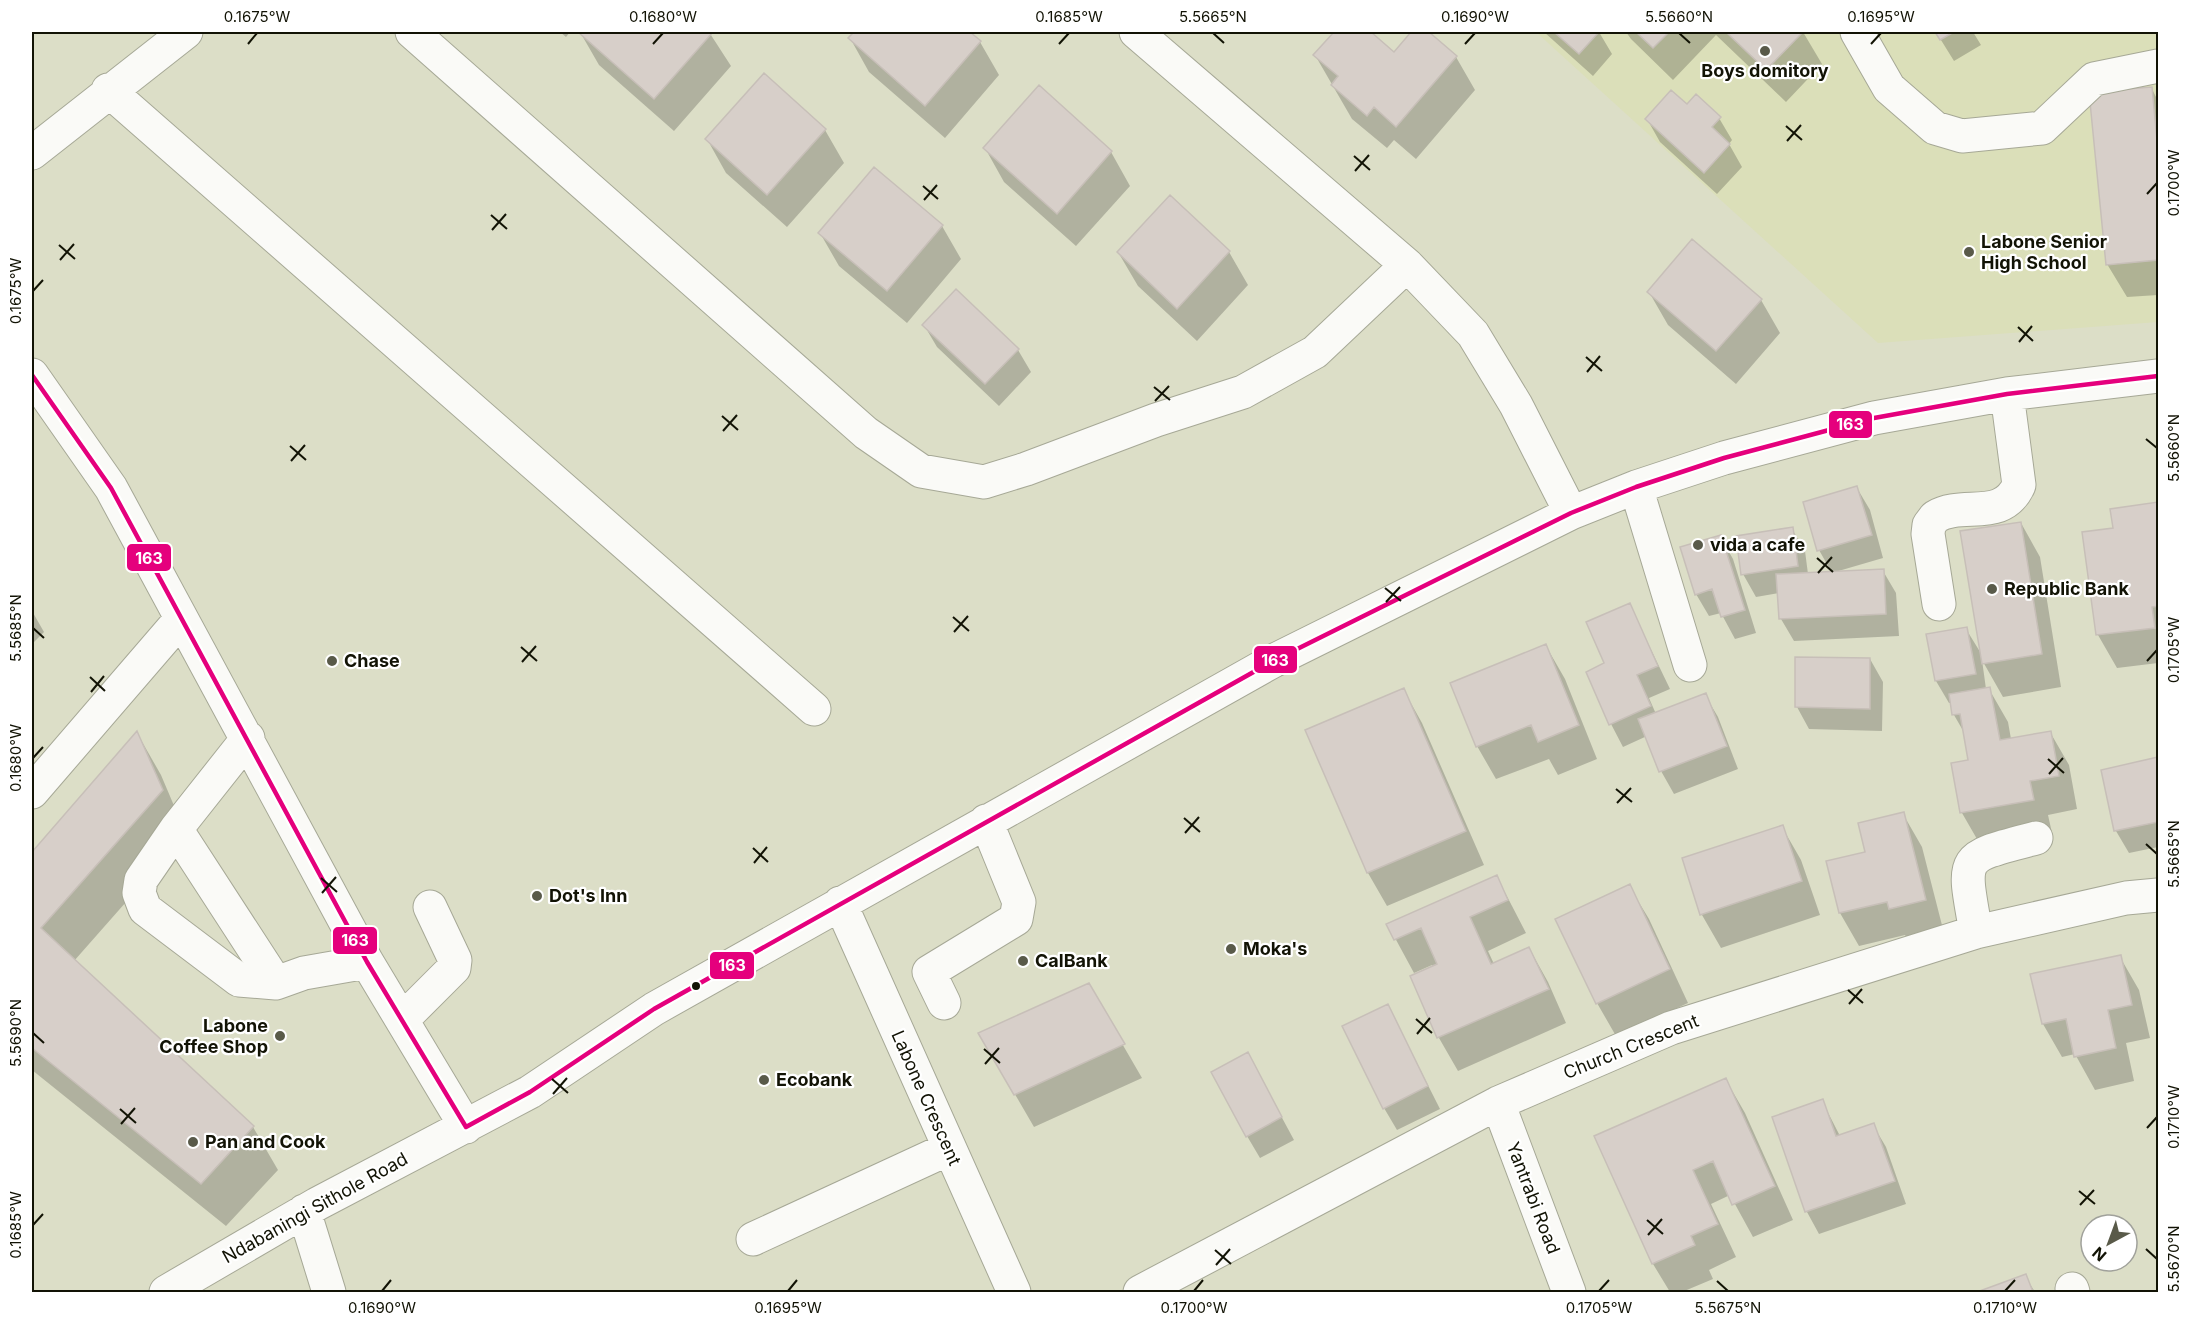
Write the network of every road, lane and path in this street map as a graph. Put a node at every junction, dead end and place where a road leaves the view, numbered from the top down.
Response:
1 (186, 32) edge
2 (412, 32) edge
3 (1136, 32) edge
4 (1857, 32) edge
5 (2158, 66) edge
6 (108, 90) junction
7 (32, 153) edge
8 (1407, 265) junction
9 (32, 375) edge
10 (2158, 376) edge
11 (2007, 394) junction
12 (1636, 487) junction
13 (1571, 513) junction
14 (1939, 604) dead end
15 (181, 619) junction
16 (1690, 665) dead end
17 (814, 709) dead end
18 (248, 738) junction
19 (32, 792) edge
20 (986, 821) junction
21 (176, 830) junction
22 (2036, 838) dead end
23 (2158, 894) edge
24 (840, 903) junction
25 (430, 907) dead end
26 (1976, 932) junction
27 (367, 962) junction
28 (276, 983) junction
29 (944, 1003) dead end
30 (402, 1020) junction
31 (1498, 1103) junction
32 (466, 1127) junction
33 (948, 1149) junction
34 (304, 1211) junction
35 (753, 1239) dead end
36 (166, 1293) edge
37 (329, 1293) edge
38 (1014, 1293) edge
39 (1140, 1293) edge
40 (1569, 1293) edge

1 - 6 street
2 - 8 street
3 - 8 street
4 - 5 street
6 - 7 street
6 - 17 street
8 - 13 street
9 - 15 street
10 - 11 street, Ndabaningi Sithole Road
11 - 12 street, Ndabaningi Sithole Road
11 - 14 street
12 - 13 street, Ndabaningi Sithole Road
12 - 16 street
13 - 20 street, Ndabaningi Sithole Road
15 - 18 street
15 - 19 street
18 - 21 street
18 - 27 street
20 - 24 street, Ndabaningi Sithole Road
20 - 29 street
21 - 28 street
21 - 28 street
22 - 26 street
23 - 26 street, Church Crescent
24 - 32 street, Ndabaningi Sithole Road
24 - 33 street, Labone Crescent
25 - 30 street
26 - 31 street, Church Crescent
27 - 28 street
27 - 30 street
30 - 32 street
31 - 39 street, Church Crescent
31 - 40 street, Yantrabi Road
32 - 34 street, Ndabaningi Sithole Road
33 - 35 street
33 - 38 street, Labone Crescent
34 - 36 street, Ndabaningi Sithole Road
34 - 37 street

